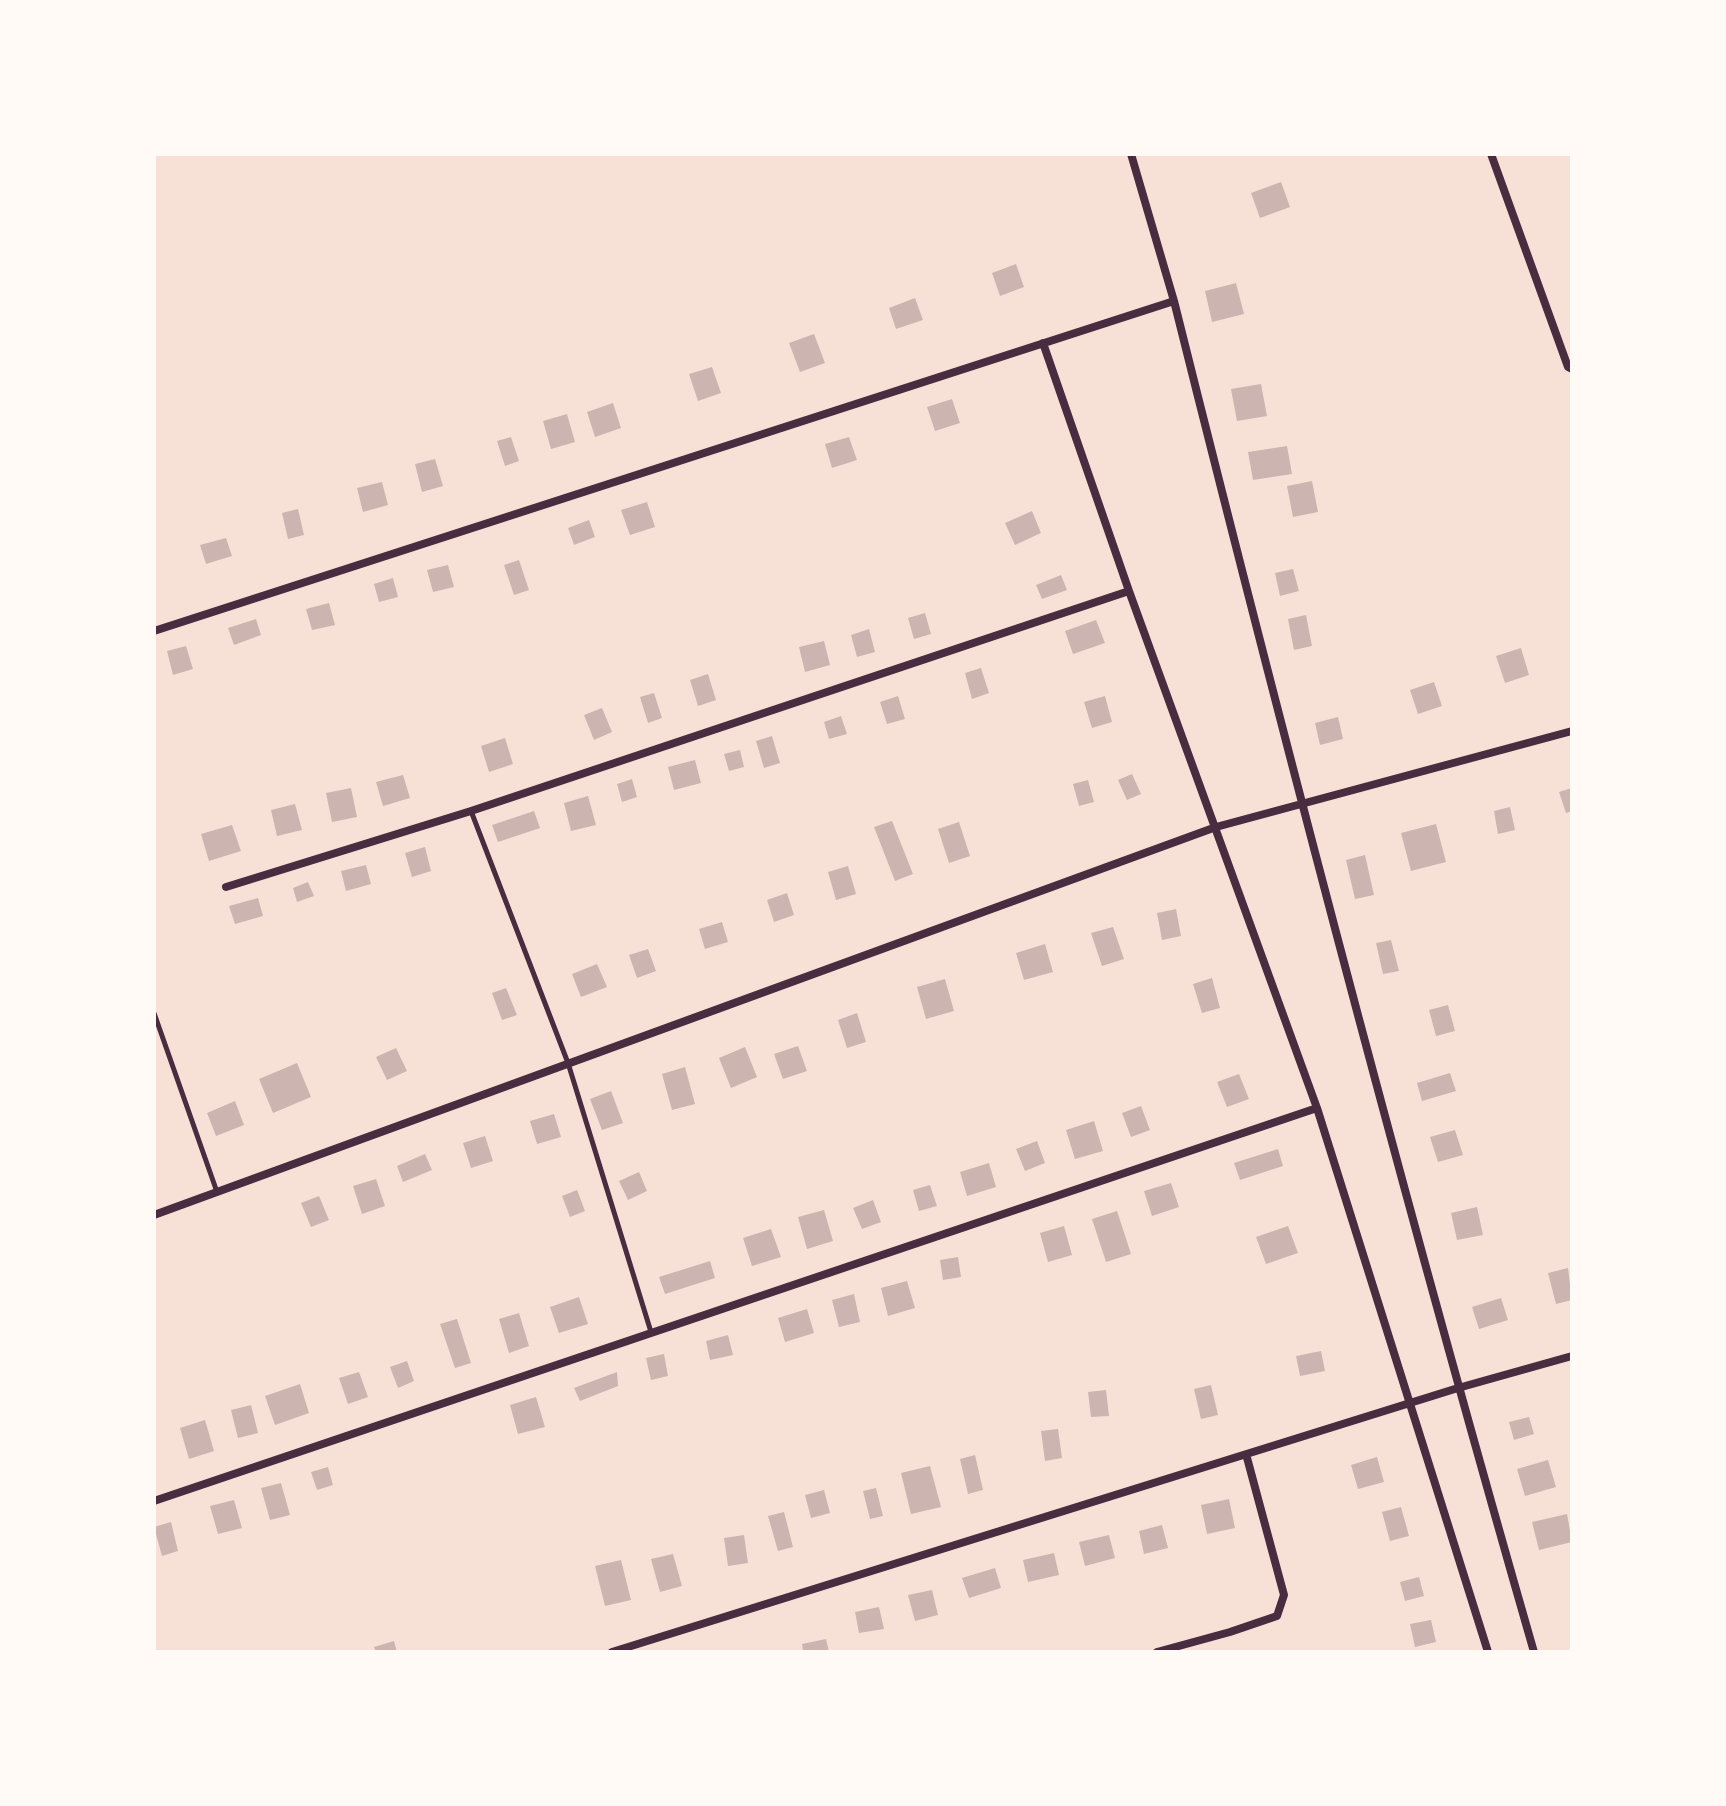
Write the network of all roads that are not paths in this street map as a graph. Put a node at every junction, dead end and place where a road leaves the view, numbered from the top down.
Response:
1 (1131, 154) edge
2 (1491, 154) edge
3 (1174, 301) junction
4 (1043, 343) junction
5 (1572, 369) edge
6 (1129, 591) junction
7 (154, 631) edge
8 (1572, 731) edge
9 (1300, 805) junction
10 (471, 811) junction
11 (1216, 827) junction
12 (226, 887) dead end
13 (154, 1013) edge
14 (568, 1063) junction
15 (1317, 1108) junction
16 (217, 1192) junction
17 (154, 1215) edge
18 (651, 1333) junction
19 (1572, 1356) edge
20 (1458, 1388) junction
21 (1412, 1403) junction
22 (1246, 1454) junction
23 (154, 1501) edge
24 (612, 1652) edge
25 (1157, 1652) edge
26 (1488, 1652) edge
27 (1534, 1652) edge

1 - 3 street
2 - 5 street
3 - 4 street
3 - 9 street
4 - 6 street
4 - 7 street
6 - 10 street
6 - 11 street
8 - 9 street
9 - 11 street
9 - 20 street
10 - 12 street
10 - 14 lane
11 - 14 street
11 - 15 street
13 - 16 lane
14 - 16 street
14 - 18 lane
15 - 18 street
15 - 21 street
16 - 17 street
18 - 23 street
19 - 20 street
20 - 21 street
20 - 27 street
21 - 22 street
21 - 26 street
22 - 24 street
22 - 25 street

